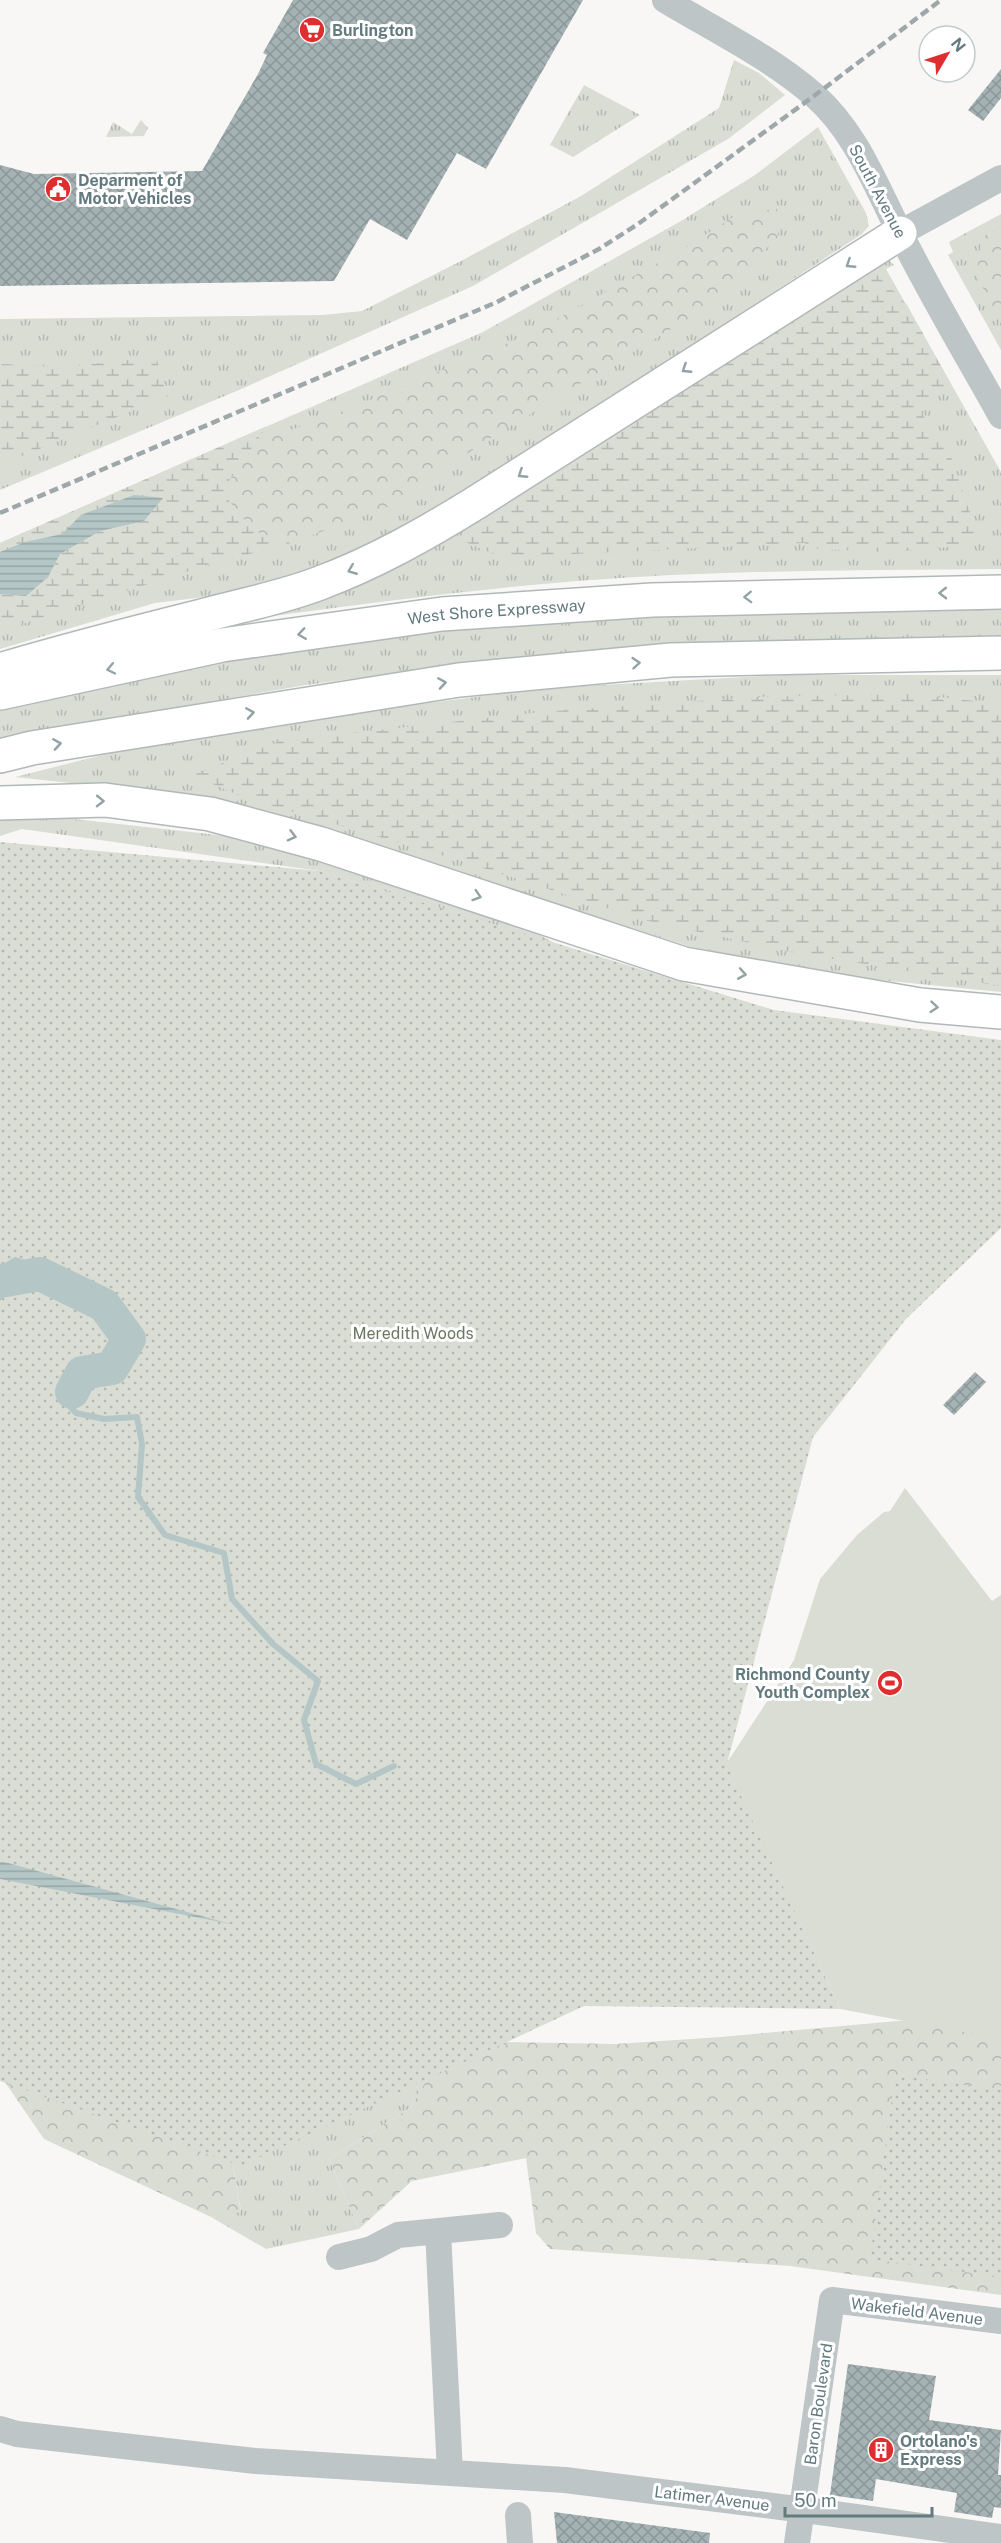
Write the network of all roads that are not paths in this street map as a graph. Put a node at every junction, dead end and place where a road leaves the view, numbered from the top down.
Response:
1 (665, 0) edge
2 (1001, 178) edge
3 (900, 233) junction
4 (1001, 416) edge
5 (1001, 592) edge
6 (1001, 653) edge
7 (0, 669) edge
8 (0, 693) edge
9 (0, 756) edge
10 (0, 802) edge
11 (1001, 1012) edge
12 (501, 2225) dead end
13 (438, 2231) junction
14 (339, 2257) dead end
15 (832, 2300) joint
16 (1001, 2321) edge
17 (0, 2429) edge
18 (450, 2473) junction
19 (802, 2510) junction
20 (518, 2515) dead end
21 (893, 2533) edge
22 (1001, 2537) edge
23 (520, 2543) edge
24 (797, 2543) edge

1 - 3 street, South Avenue
2 - 3 street
3 - 4 street, South Avenue
3 -> 7 highway
5 -> 8 highway, West Shore Expressway
9 -> 6 highway
10 -> 11 highway
12 - 13 street
13 - 14 street
13 - 18 street
15 - 16 street, Wakefield Avenue
15 - 19 street, Baron Boulevard
17 - 18 street, Latimer Avenue
18 - 19 street, Latimer Avenue
19 - 21 street, Latimer Avenue
19 - 24 street, Baron Boulevard
20 - 23 street
21 - 22 street, Latimer Avenue

